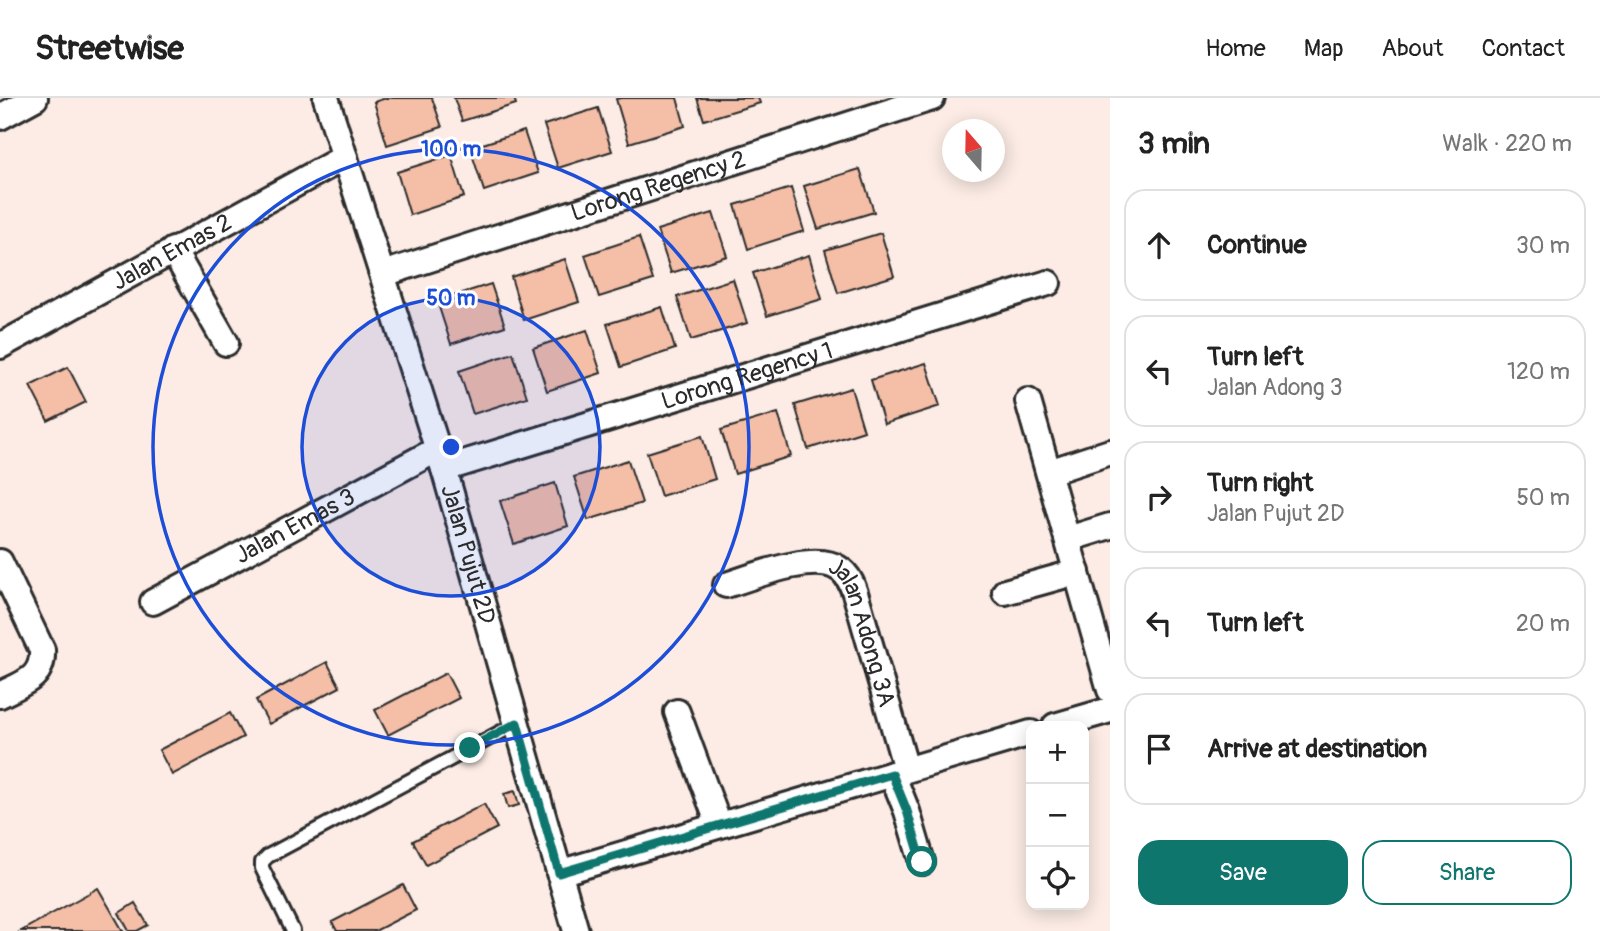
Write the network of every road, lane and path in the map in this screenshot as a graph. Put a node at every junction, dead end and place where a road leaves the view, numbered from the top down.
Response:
1 (35, 98) edge
2 (326, 98) edge
3 (932, 98) edge
4 (0, 117) edge
5 (345, 157) junction
6 (173, 250) junction
7 (383, 274) junction
8 (1048, 284) dead end
9 (226, 343) dead end
10 (0, 346) edge
11 (1028, 401) dead end
12 (1110, 452) edge
13 (441, 459) junction
14 (1049, 472) junction
15 (1110, 526) edge
16 (1068, 539) junction
17 (0, 562) edge
18 (1077, 572) junction
19 (726, 584) dead end
20 (1005, 592) dead end
21 (153, 602) dead end
22 (1107, 663) edge
23 (1110, 690) edge
24 (0, 695) edge
25 (1110, 710) edge
26 (677, 712) dead end
27 (1072, 721) edge
28 (517, 723) junction
29 (1026, 734) edge
30 (899, 772) junction
31 (719, 825) junction
32 (922, 862) dead end
33 (559, 873) junction
34 (293, 931) edge
35 (576, 931) edge

1 - 4 street
2 - 5 street, Jalan Pujut 2D
3 - 7 street, Lorong Regency 2
5 - 6 street, Jalan Emas 2
5 - 7 street, Jalan Pujut 2D
6 - 9 street
6 - 10 street, Jalan Emas 2
7 - 13 street, Jalan Pujut 2D
8 - 13 street, Lorong Regency 1
11 - 14 street
12 - 14 street
13 - 21 street, Jalan Emas 3
13 - 28 street, Jalan Pujut 2D
14 - 16 street
15 - 16 street
16 - 18 street
17 - 24 street
18 - 20 street
18 - 22 street
19 - 30 street, Jalan Adong 3A
22 - 23 street
25 - 27 street
26 - 31 street
28 - 33 street, Jalan Pujut 2D
28 - 34 lane
29 - 30 street
30 - 31 street
30 - 32 street
31 - 33 street
33 - 35 street, Jalan Pujut 2D

